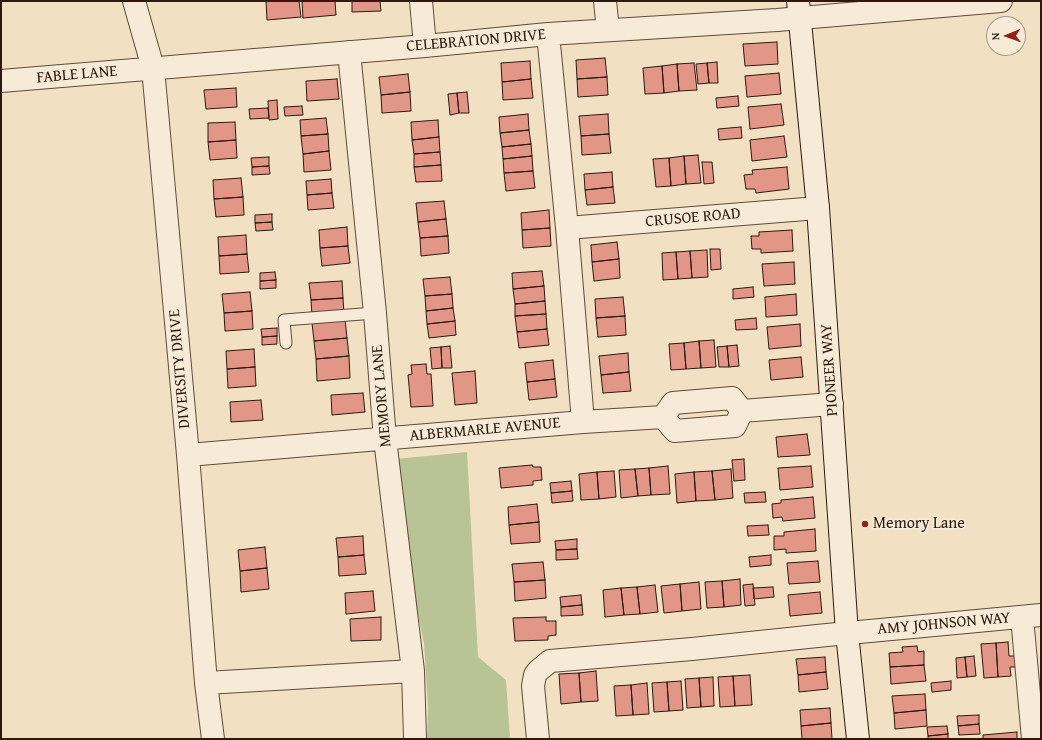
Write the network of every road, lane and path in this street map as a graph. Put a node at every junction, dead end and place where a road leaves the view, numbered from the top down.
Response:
1 (134, 1) edge
2 (421, 1) edge
3 (605, 1) edge
4 (1001, 1) edge
5 (966, 3) edge
6 (799, 10) edge
7 (608, 30) junction
8 (548, 34) junction
9 (425, 46) junction
10 (349, 52) junction
11 (153, 68) junction
12 (1, 81) edge
13 (818, 208) junction
14 (567, 228) junction
15 (375, 313) junction
16 (286, 343) dead end
17 (832, 404) junction
18 (583, 422) junction
19 (385, 439) junction
20 (188, 454) junction
21 (1031, 616) edge
22 (847, 633) junction
23 (413, 671) junction
24 (206, 683) junction
25 (213, 739) edge
26 (414, 739) edge
27 (538, 739) edge
28 (858, 739) edge
29 (1033, 739) edge

1 - 11 street, DIVERSITY DRIVE
2 - 9 street
3 - 7 street
4 - 5 street, CELEBRATION DRIVE
5 - 6 street, CELEBRATION DRIVE
6 - 7 street, CELEBRATION DRIVE
6 - 13 street, PIONEER WAY
7 - 8 street, CELEBRATION DRIVE
8 - 9 street, CELEBRATION DRIVE
8 - 14 street
9 - 10 street, CELEBRATION DRIVE
10 - 11 street, CELEBRATION DRIVE
10 - 15 street, MEMORY LANE
11 - 12 street, FABLE LANE
11 - 20 street, DIVERSITY DRIVE
13 - 14 street, CRUSOE ROAD
13 - 17 street, PIONEER WAY
14 - 18 street
15 - 16 lane
15 - 19 street, MEMORY LANE
17 - 18 street, ALBERMARLE AVENUE
17 - 22 street, PIONEER WAY
18 - 19 street, ALBERMARLE AVENUE
19 - 20 street, ALBERMARLE AVENUE
19 - 23 street, MEMORY LANE
20 - 24 street, DIVERSITY DRIVE
21 - 22 street, AMY JOHNSON WAY
21 - 29 street
22 - 27 street
22 - 28 street, PIONEER WAY
23 - 24 street
23 - 26 street, MEMORY LANE
24 - 25 street, DIVERSITY DRIVE

